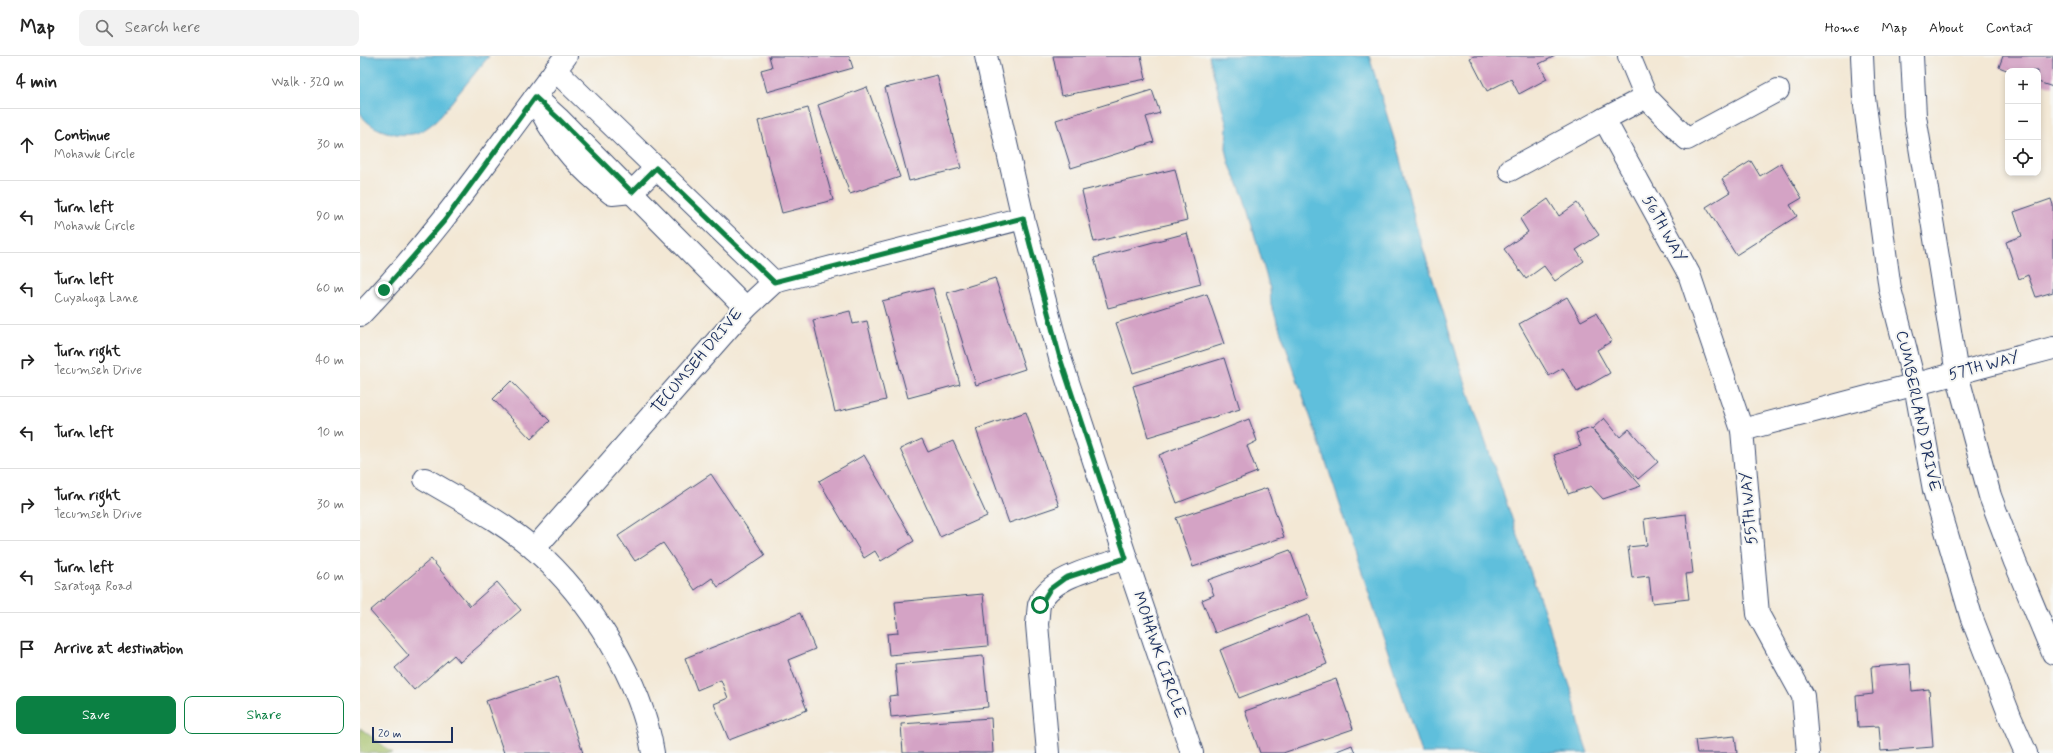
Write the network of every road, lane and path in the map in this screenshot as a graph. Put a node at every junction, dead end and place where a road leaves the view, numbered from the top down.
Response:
1 (986, 56) edge
2 (1630, 56) edge
3 (1862, 56) edge
4 (1912, 56) edge
5 (560, 63) edge
6 (1778, 90) dead end
7 (535, 97) junction
8 (1646, 97) junction
9 (1604, 119) junction
10 (656, 168) junction
11 (1510, 170) dead end
12 (632, 192) junction
13 (1023, 218) junction
14 (774, 282) junction
15 (746, 308) junction
16 (360, 315) edge
17 (2053, 348) edge
18 (1957, 374) junction
19 (1915, 385) junction
20 (1742, 430) junction
21 (425, 479) dead end
22 (534, 549) junction
23 (1126, 558) junction
24 (2053, 653) edge
25 (653, 753) edge
26 (1048, 753) edge
27 (1192, 753) edge
28 (1808, 753) edge
29 (2026, 753) edge

1 - 13 street, MOHAWK CIRCLE
2 - 8 street
3 - 19 street, CUMBERLAND DRIVE
4 - 18 street
5 - 7 street
5 - 10 street
6 - 8 street
7 - 12 street, TECUMSEH DRIVE
7 - 16 street
8 - 9 street
9 - 11 street
9 - 20 street, 56TH WAY
10 - 12 street
10 - 14 street
12 - 15 street, TECUMSEH DRIVE
13 - 14 street
13 - 23 street, MOHAWK CIRCLE
14 - 15 street
15 - 22 street, TECUMSEH DRIVE
17 - 18 street, 57TH WAY
18 - 19 street, 57TH WAY
18 - 24 street
19 - 20 street
19 - 29 street, CUMBERLAND DRIVE
20 - 28 street, 55TH WAY
21 - 22 street
22 - 25 street
23 - 26 street
23 - 27 street, MOHAWK CIRCLE

